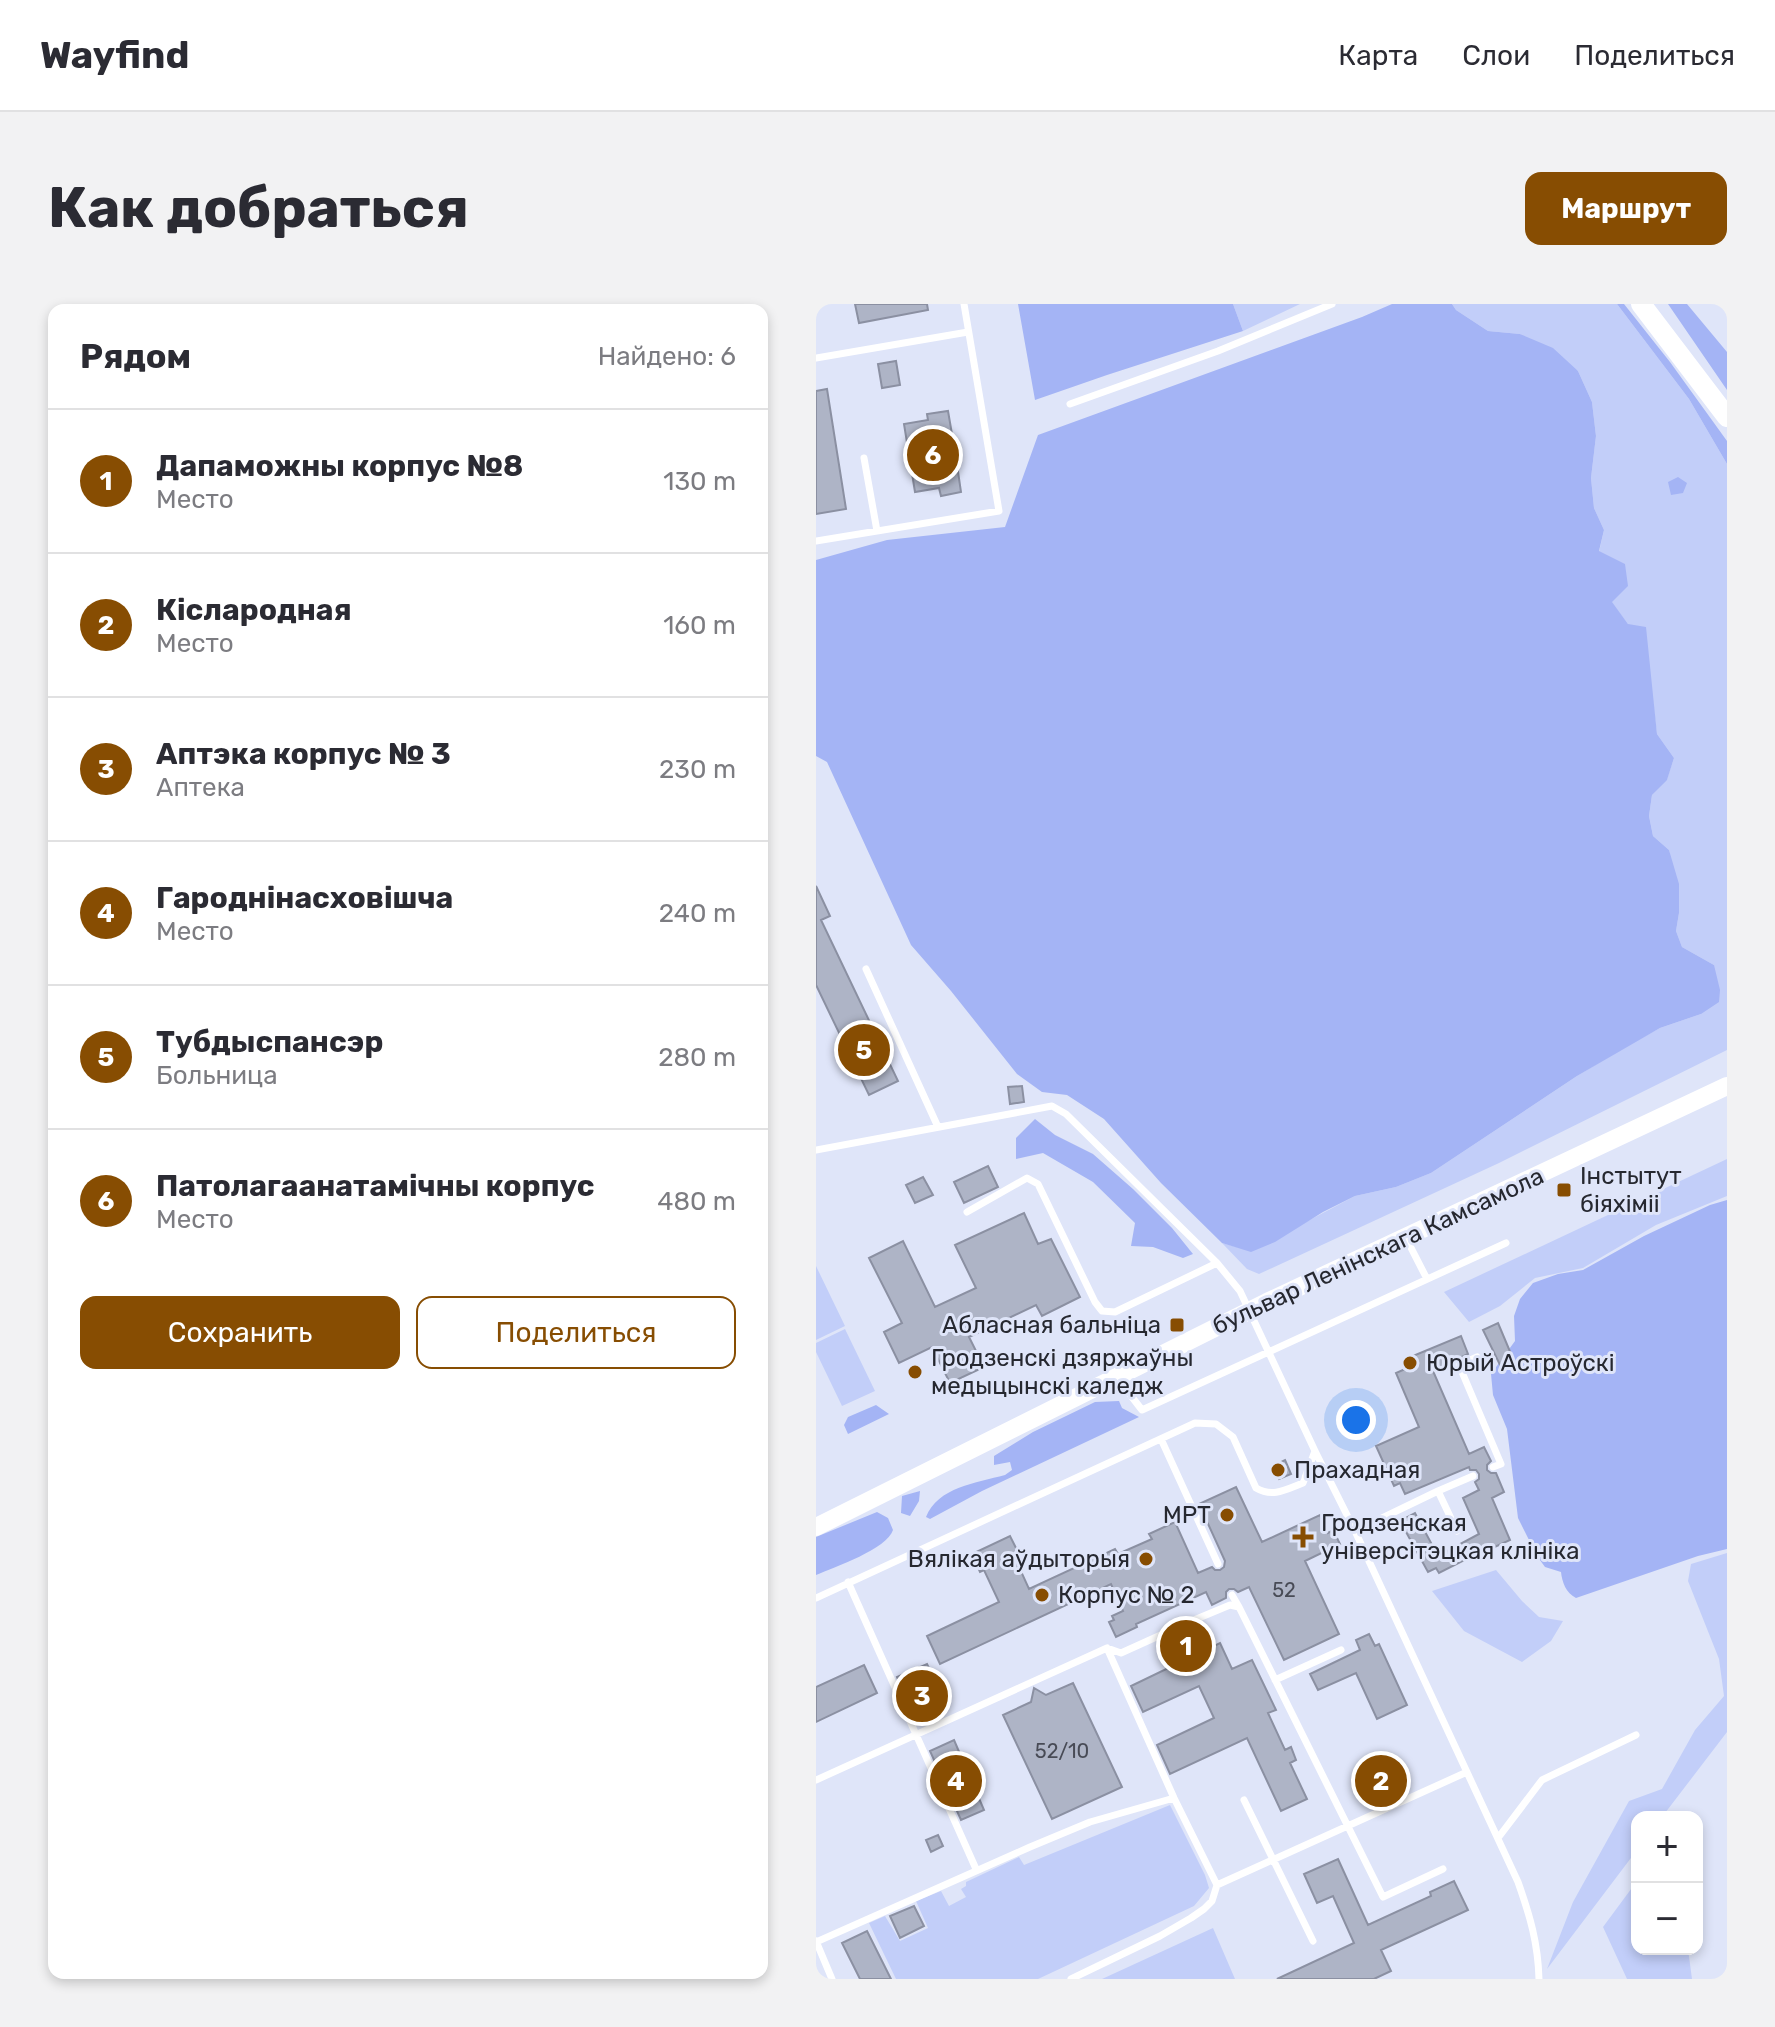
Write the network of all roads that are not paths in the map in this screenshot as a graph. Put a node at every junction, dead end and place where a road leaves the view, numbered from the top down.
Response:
1 (964, 304) edge
2 (1332, 304) edge
3 (1641, 304) edge
4 (968, 332) junction
5 (816, 358) edge
6 (1070, 404) dead end
7 (1727, 417) edge
8 (864, 458) dead end
9 (877, 531) junction
10 (816, 541) edge
11 (866, 969) dead end
12 (1727, 1086) edge
13 (938, 1127) junction
14 (816, 1150) edge
15 (967, 1212) dead end
16 (1405, 1237) junction
17 (1506, 1243) dead end
18 (1217, 1263) junction
19 (1427, 1279) junction
20 (1249, 1311) junction
21 (1267, 1352) junction
22 (1477, 1357) dead end
23 (1117, 1377) junction
24 (1161, 1439) junction
25 (1315, 1451) junction
26 (1493, 1467) dead end
27 (1473, 1476) dead end
28 (1438, 1491) junction
29 (816, 1527) edge
30 (1355, 1531) junction
31 (1457, 1531) dead end
32 (1218, 1564) dead end
33 (848, 1582) junction
34 (1232, 1595) dead end
35 (816, 1598) edge
36 (1239, 1607) junction
37 (1107, 1648) junction
38 (1341, 1650) dead end
39 (1275, 1680) junction
40 (915, 1735) junction
41 (1636, 1735) dead end
42 (1467, 1772) junction
43 (816, 1780) edge
44 (1174, 1798) junction
45 (1244, 1800) dead end
46 (1346, 1825) junction
47 (1498, 1838) junction
48 (1275, 1860) junction
49 (976, 1869) junction
50 (1443, 1869) dead end
51 (1217, 1885) junction
52 (816, 1941) edge
53 (1313, 1941) dead end
54 (832, 1979) edge
55 (1071, 1979) edge
56 (1539, 1979) edge

1 - 4 lane
2 - 6 lane
3 - 7 main road
4 - 5 lane
4 - 9 lane
8 - 9 lane
9 - 10 lane
11 - 13 lane
12 - 16 street, бульвар Ленінскага Камсамола
13 - 14 lane
13 - 18 lane
15 - 18 lane
16 - 19 lane
16 - 20 street, бульвар Ленінскага Камсамола
17 - 19 lane
18 - 20 lane
19 - 21 lane
20 - 21 lane
20 - 23 street, бульвар Ленінскага Камсамола
21 - 23 lane
21 - 25 lane
22 - 26 lane
23 - 29 street, бульвар Ленінскага Камсамола
24 - 25 lane
24 - 32 lane
24 - 33 lane
25 - 30 lane
27 - 28 lane
28 - 30 lane
28 - 31 lane
30 - 42 lane
33 - 35 lane
33 - 40 lane
34 - 36 lane
36 - 37 lane
36 - 39 lane
37 - 40 lane
37 - 44 lane
38 - 39 lane
39 - 46 lane
40 - 43 lane
40 - 49 lane
41 - 47 lane
42 - 46 lane
42 - 47 lane
44 - 49 lane
44 - 51 lane
45 - 48 lane
46 - 48 lane
46 - 50 lane
47 - 56 lane
48 - 51 lane
48 - 53 lane
49 - 52 lane
51 - 55 lane
52 - 54 lane

